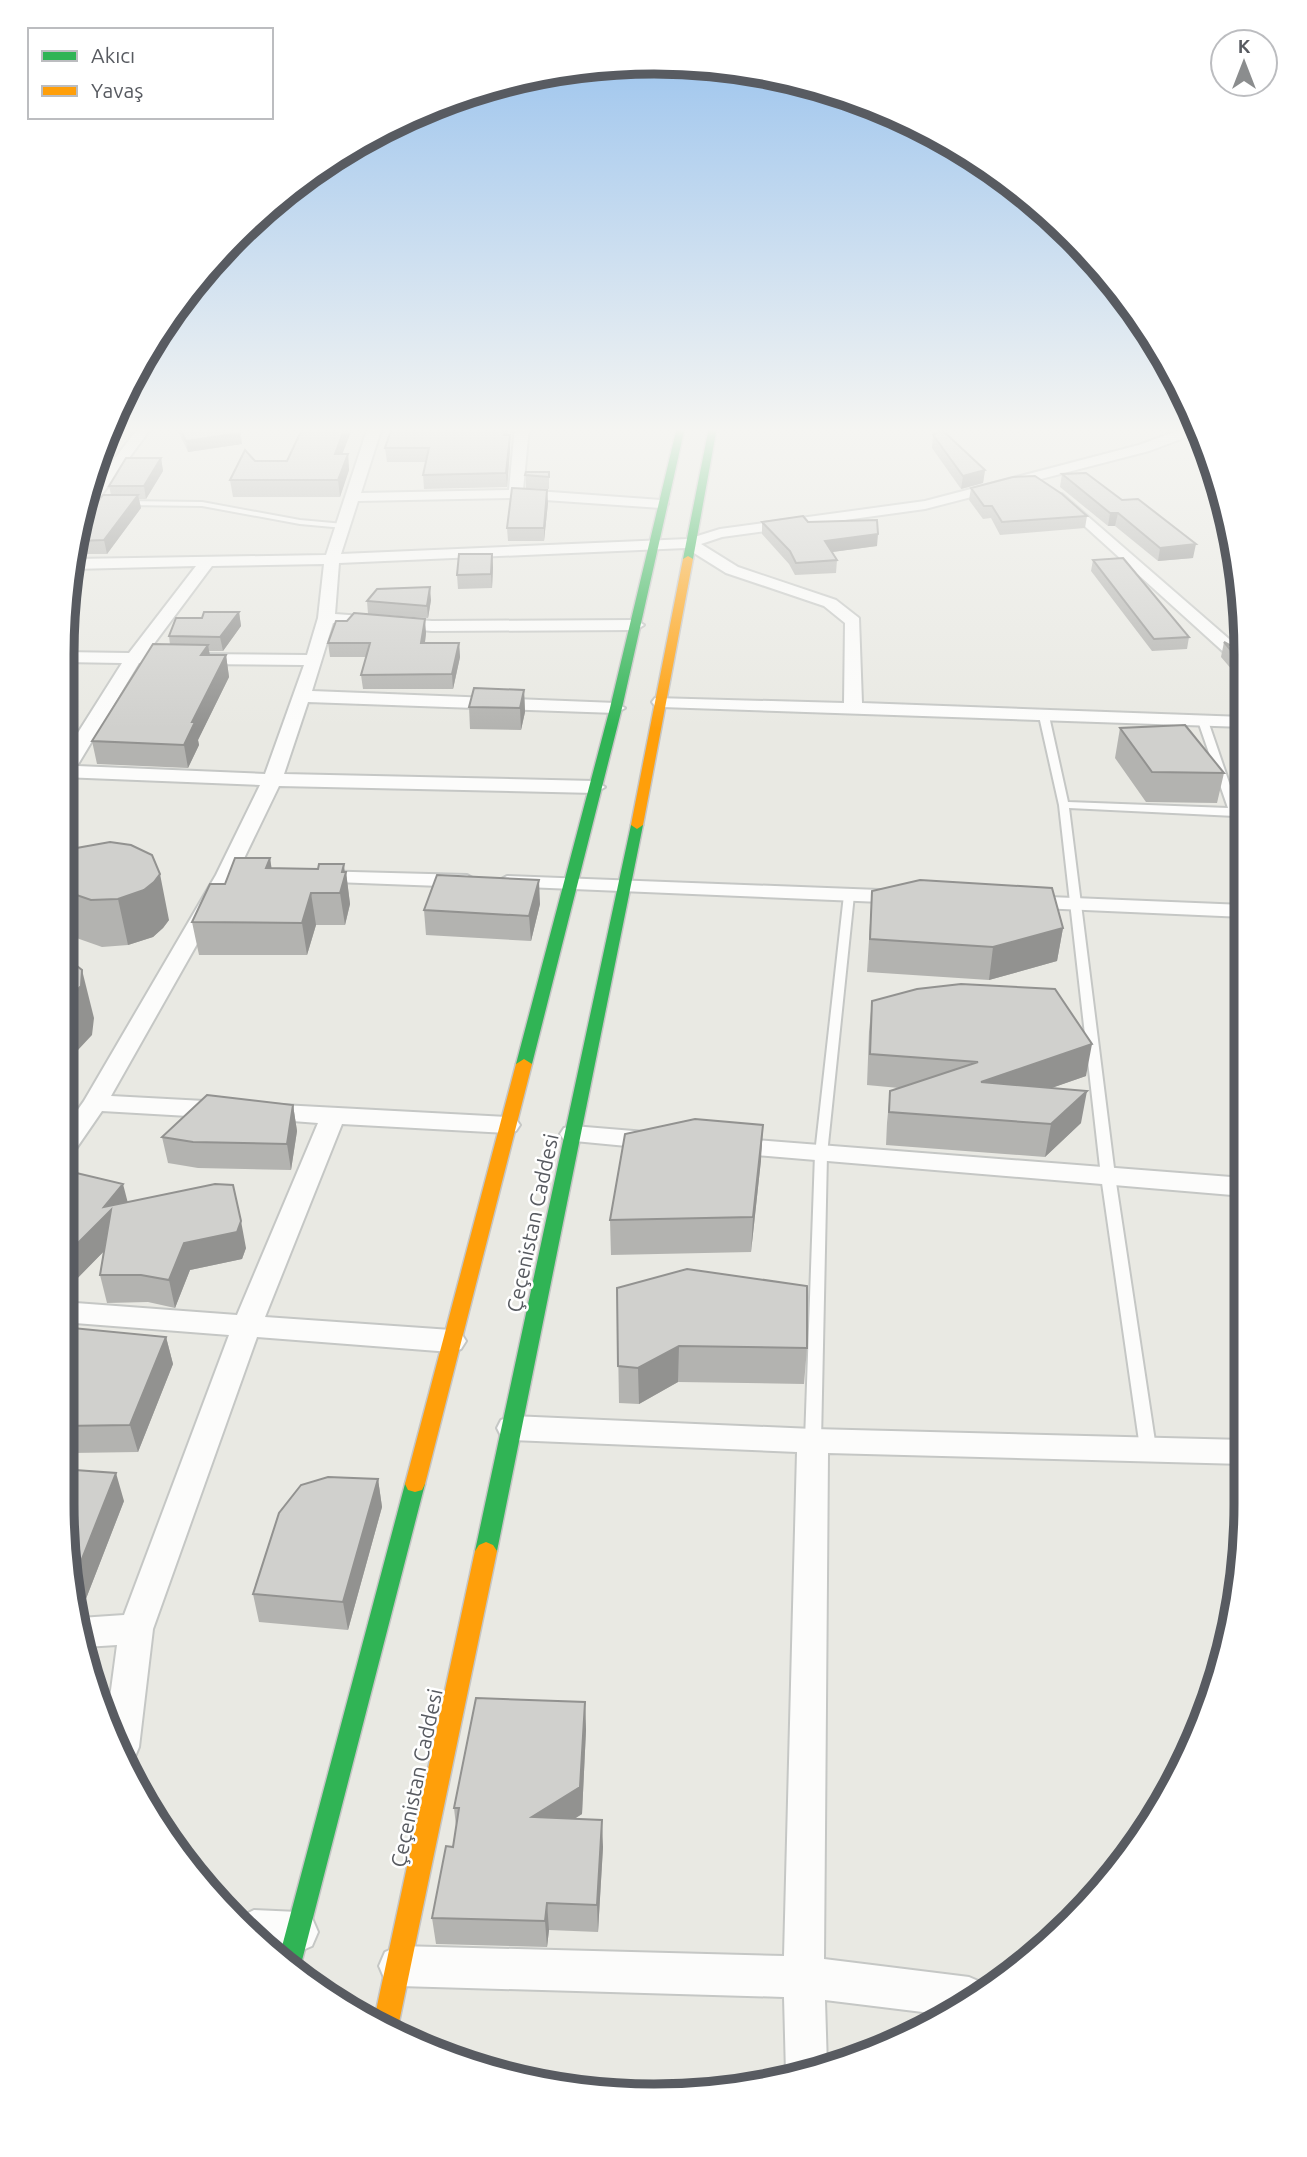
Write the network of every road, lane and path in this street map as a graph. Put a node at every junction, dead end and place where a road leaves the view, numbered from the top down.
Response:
1 (343, 528) edge
2 (655, 528) edge
3 (693, 528) edge
4 (759, 528) edge
5 (1097, 528) edge
6 (690, 544) junction
7 (652, 545) junction
8 (332, 559) junction
9 (208, 561) junction
10 (81, 564) edge
11 (326, 618) junction
12 (636, 625) junction
13 (1234, 651) edge
14 (74, 657) edge
15 (134, 658) junction
16 (314, 660) junction
17 (302, 696) junction
18 (661, 702) junction
19 (616, 708) junction
20 (853, 709) junction
21 (1044, 716) junction
22 (1203, 721) junction
23 (1234, 722) edge
24 (74, 753) edge
25 (74, 771) edge
26 (272, 780) junction
27 (595, 787) junction
28 (1234, 798) edge
29 (1064, 804) junction
30 (1234, 813) edge
31 (226, 875) junction
32 (253, 876) edge
33 (295, 877) edge
34 (570, 884) junction
35 (625, 885) junction
36 (849, 895) junction
37 (929, 898) edge
38 (1009, 901) edge
39 (1075, 904) junction
40 (1234, 911) edge
41 (96, 1103) junction
42 (333, 1116) junction
43 (507, 1125) junction
44 (74, 1133) edge
45 (573, 1134) junction
46 (821, 1153) junction
47 (1108, 1176) junction
48 (1234, 1186) edge
49 (74, 1313) edge
50 (247, 1326) junction
51 (451, 1341) junction
52 (512, 1428) junction
53 (813, 1441) junction
54 (1148, 1448) junction
55 (1234, 1451) edge
56 (136, 1629) junction
57 (88, 1632) edge
58 (122, 1735) edge
59 (266, 1935) edge
60 (294, 1948) edge
61 (399, 1966) junction
62 (804, 1977) junction
63 (960, 1996) edge
64 (388, 2019) edge
65 (806, 2063) edge

1 - 8 street
2 - 7 main road
3 - 6 main road, Çeçenistan Caddesi
4 - 6 street
5 - 13 street
6 - 7 street
6 - 18 main road, Çeçenistan Caddesi
6 - 20 street
7 - 8 street
7 - 12 main road
8 - 9 street
8 - 11 street
9 - 10 street
9 - 15 street
11 - 12 street
11 - 16 street
12 - 19 main road
14 - 15 street
15 - 16 street
15 - 24 street
16 - 17 street
17 - 19 street
17 - 26 street
18 - 20 street
18 - 35 main road, Çeçenistan Caddesi
19 - 27 main road
20 - 21 street
21 - 22 street
21 - 29 lane
22 - 23 street
22 - 28 lane
25 - 26 street
26 - 27 street
26 - 31 street
27 - 34 main road
29 - 30 lane
29 - 39 lane
31 - 32 street
31 - 41 street
33 - 34 street
34 - 35 street
34 - 43 main road
35 - 36 street
35 - 45 main road, Çeçenistan Caddesi
36 - 37 street
36 - 46 lane
38 - 39 street
39 - 40 street
39 - 47 lane
41 - 42 street
41 - 44 street
42 - 43 street
42 - 50 street
43 - 51 main road
45 - 46 street
45 - 52 main road, Çeçenistan Caddesi
46 - 47 street
46 - 53 lane
47 - 48 street
47 - 54 lane
49 - 50 street
50 - 51 street
50 - 56 street
51 - 60 main road
52 - 53 street
52 - 61 main road, Çeçenistan Caddesi
53 - 54 street
53 - 62 street
54 - 55 street
56 - 57 street
56 - 58 street
59 - 60 street
61 - 62 street
61 - 64 main road, Çeçenistan Caddesi
62 - 63 street
62 - 65 street

